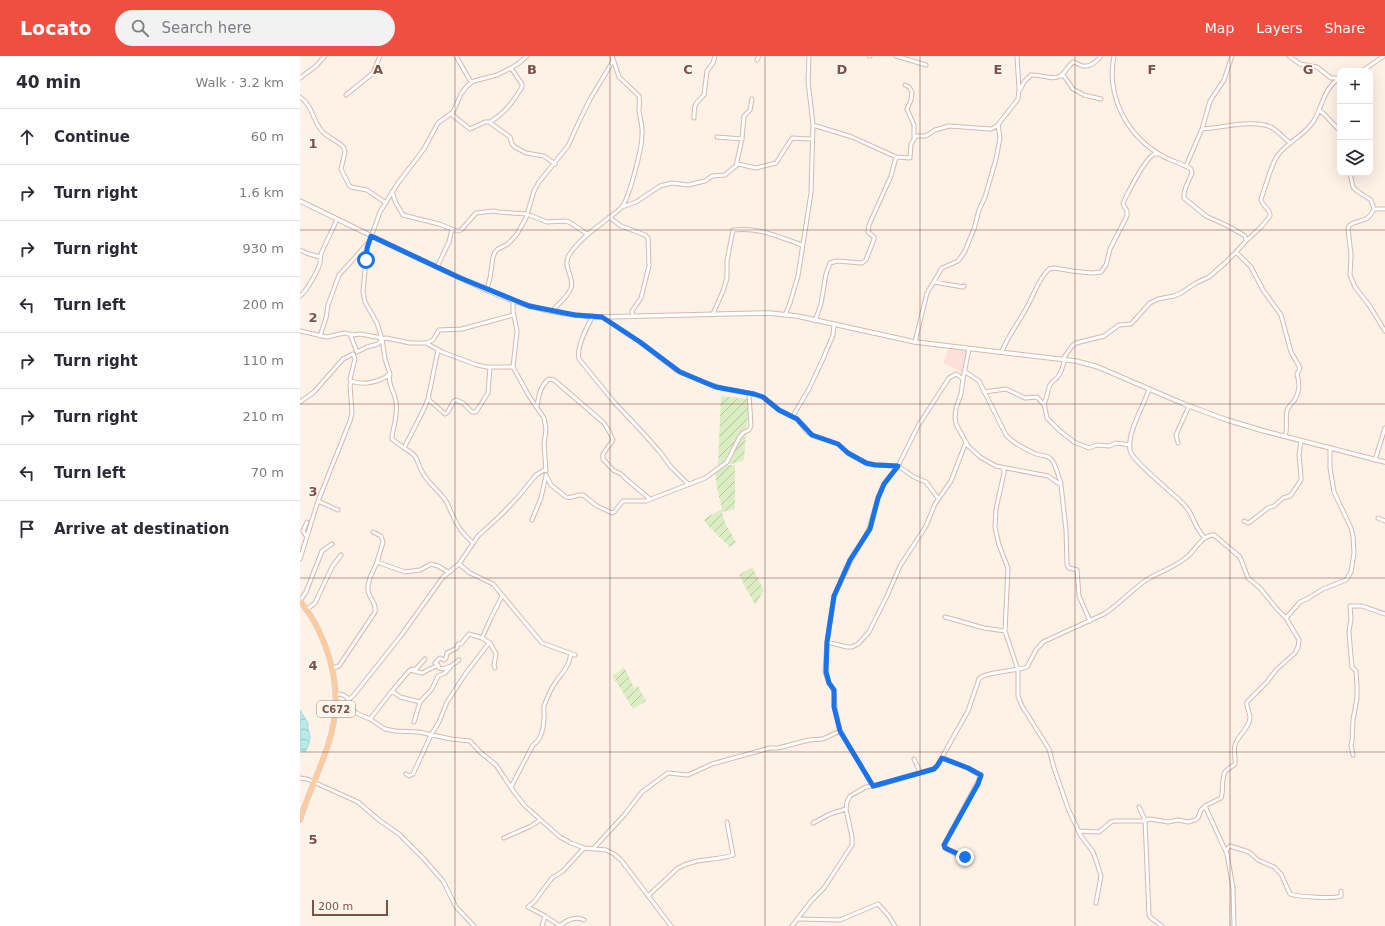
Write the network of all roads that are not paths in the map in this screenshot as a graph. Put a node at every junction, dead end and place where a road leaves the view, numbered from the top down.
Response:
1 (324, 56) edge
2 (380, 56) edge
3 (456, 56) edge
4 (527, 56) edge
5 (612, 56) edge
6 (715, 56) edge
7 (759, 56) edge
8 (809, 56) edge
9 (896, 56) edge
10 (1017, 56) edge
11 (1101, 56) edge
12 (1114, 56) edge
13 (1232, 56) edge
14 (1289, 56) edge
15 (1384, 56) edge
16 (613, 60) junction
17 (757, 60) dead end
18 (926, 65) dead end
19 (512, 68) junction
20 (1366, 68) edge
21 (1059, 76) junction
22 (1018, 77) junction
23 (300, 78) edge
24 (1337, 78) edge
25 (1337, 80) edge
26 (471, 82) junction
27 (1024, 82) junction
28 (905, 86) dead end
29 (1019, 93) junction
30 (300, 94) edge
31 (346, 95) dead end
32 (301, 98) edge
33 (752, 99) dead end
34 (1101, 100) dead end
35 (1320, 111) junction
36 (451, 114) junction
37 (694, 118) dead end
38 (490, 122) junction
39 (998, 124) junction
40 (813, 125) junction
41 (1337, 128) edge
42 (1202, 129) junction
43 (717, 137) dead end
44 (812, 138) junction
45 (913, 138) junction
46 (742, 139) junction
47 (1290, 143) junction
48 (1162, 156) junction
49 (896, 157) junction
50 (554, 164) junction
51 (1186, 166) junction
52 (736, 167) junction
53 (1351, 176) edge
54 (392, 192) junction
55 (300, 201) edge
56 (386, 202) junction
57 (622, 207) junction
58 (1374, 209) junction
59 (1385, 210) edge
60 (527, 214) junction
61 (609, 217) junction
62 (337, 219) junction
63 (452, 229) junction
64 (587, 234) junction
65 (371, 236) junction
66 (1246, 241) junction
67 (368, 243) junction
68 (802, 245) junction
69 (300, 250) edge
70 (1236, 252) junction
71 (320, 257) junction
72 (437, 267) junction
73 (934, 282) junction
74 (964, 286) dead end
75 (487, 289) junction
76 (300, 296) edge
77 (513, 300) junction
78 (552, 311) junction
79 (713, 314) junction
80 (785, 314) junction
81 (513, 315) junction
82 (594, 316) junction
83 (633, 316) junction
84 (602, 317) junction
85 (815, 321) junction
86 (834, 325) junction
87 (300, 331) edge
88 (1385, 331) edge
89 (350, 334) junction
90 (320, 336) junction
91 (382, 338) junction
92 (915, 342) junction
93 (426, 343) junction
94 (969, 349) junction
95 (438, 350) junction
96 (1002, 351) junction
97 (355, 353) junction
98 (1064, 359) junction
99 (490, 367) junction
100 (513, 367) junction
101 (964, 371) junction
102 (390, 374) junction
103 (962, 379) junction
104 (352, 381) junction
105 (1149, 389) junction
106 (984, 392) junction
107 (749, 393) junction
108 (428, 399) junction
109 (300, 402) edge
110 (1044, 405) junction
111 (537, 406) junction
112 (1189, 406) junction
113 (793, 416) junction
114 (1385, 428) edge
115 (1285, 436) junction
116 (1301, 440) junction
117 (966, 442) junction
118 (1178, 443) dead end
119 (1130, 445) junction
120 (404, 448) junction
121 (1330, 448) junction
122 (1375, 460) junction
123 (1385, 462) edge
124 (898, 466) junction
125 (1002, 467) junction
126 (546, 470) junction
127 (546, 475) junction
128 (688, 484) junction
129 (1061, 485) junction
130 (938, 498) junction
131 (650, 499) junction
132 (318, 501) junction
133 (338, 510) dead end
134 (1378, 518) dead end
135 (532, 520) dead end
136 (1244, 521) dead end
137 (1385, 521) edge
138 (307, 522) dead end
139 (374, 532) dead end
140 (307, 537) junction
141 (1204, 537) junction
142 (473, 543) junction
143 (332, 544) dead end
144 (341, 555) dead end
145 (300, 559) edge
146 (378, 562) junction
147 (459, 564) junction
148 (448, 572) junction
149 (502, 596) junction
150 (300, 601) edge
151 (306, 610) junction
152 (1385, 614) edge
153 (944, 617) dead end
154 (1286, 618) junction
155 (1090, 621) junction
156 (1005, 631) junction
157 (482, 638) junction
158 (827, 642) junction
159 (489, 643) junction
160 (571, 654) junction
161 (575, 655) dead end
162 (425, 659) dead end
163 (459, 660) dead end
164 (438, 665) junction
165 (451, 666) junction
166 (332, 668) junction
167 (495, 668) dead end
168 (410, 670) junction
169 (1018, 670) junction
170 (392, 691) junction
171 (336, 694) junction
172 (348, 700) junction
173 (420, 702) junction
174 (370, 719) junction
175 (414, 722) dead end
176 (840, 731) junction
177 (431, 735) junction
178 (1353, 754) dead end
179 (942, 758) junction
180 (914, 759) dead end
181 (920, 772) junction
182 (406, 774) dead end
183 (300, 778) edge
184 (314, 782) junction
185 (873, 786) junction
186 (510, 787) junction
187 (1205, 806) junction
188 (1139, 807) dead end
189 (846, 809) junction
190 (300, 820) edge
191 (540, 820) junction
192 (1145, 820) junction
193 (727, 822) dead end
194 (813, 823) dead end
195 (1079, 831) junction
196 (504, 838) dead end
197 (584, 848) junction
198 (592, 849) junction
199 (1226, 850) junction
200 (968, 858) dead end
201 (1341, 891) dead end
202 (649, 895) junction
203 (1096, 903) dead end
204 (544, 916) junction
205 (798, 919) junction
206 (584, 920) dead end
207 (474, 926) edge
208 (542, 926) edge
209 (672, 926) edge
210 (792, 926) edge
211 (895, 926) edge
212 (1162, 926) edge
213 (1234, 926) edge

1 - 23 street
2 - 31 street
3 - 26 street
4 - 19 street
5 - 16 street
6 - 37 street
7 - 17 street
8 - 40 street
9 - 18 street
10 - 22 street
11 - 21 street
12 - 48 street
13 - 42 street
14 - 24 street
15 - 20 street
16 - 50 street
16 - 57 street
19 - 26 street
19 - 38 street
21 - 27 street
21 - 34 street
22 - 27 street
22 - 29 street
25 - 35 street
26 - 36 street
27 - 29 street
28 - 45 street
29 - 39 street
30 - 32 street
32 - 56 street
33 - 46 street
35 - 41 street
35 - 47 street
36 - 38 street
36 - 54 street
38 - 50 street
39 - 45 street
39 - 73 street
40 - 44 street
40 - 49 street
42 - 47 street
42 - 51 street
43 - 46 street
44 - 52 street
44 - 68 street
45 - 49 street
46 - 52 street
47 - 66 street
48 - 51 street
48 - 96 street
49 - 85 street
50 - 60 street
51 - 66 street
52 - 57 street
53 - 58 street
54 - 56 street
54 - 63 street
55 - 62 street
56 - 65 street
57 - 61 street
58 - 59 street
58 - 88 street
60 - 63 street
60 - 64 street
60 - 75 street
61 - 64 street
61 - 83 street
62 - 65 street
62 - 71 street
63 - 72 street
64 - 78 street
65 - 67 street
65 - 72 street
66 - 70 street
67 - 90 street
67 - 91 street
68 - 79 street
68 - 80 street
69 - 71 street
70 - 98 street
70 - 115 street
71 - 76 street
72 - 75 street
73 - 74 street
73 - 92 street
75 - 77 street
77 - 78 street
77 - 81 street
78 - 82 street
79 - 80 street
79 - 83 street
80 - 85 street
81 - 93 street
81 - 100 street
82 - 84 street
82 - 128 street
83 - 84 street
84 - 107 street
85 - 86 street
86 - 92 street
86 - 113 street
87 - 90 street
89 - 90 street
89 - 91 street
89 - 97 street
91 - 93 street
91 - 97 street
91 - 102 street
92 - 94 street
93 - 95 street
94 - 96 street
94 - 101 street
95 - 99 street
95 - 108 street
96 - 98 street
97 - 104 street
97 - 109 street
98 - 105 street
98 - 110 street
99 - 100 street
99 - 108 street
100 - 111 street
101 - 103 street
101 - 106 street
102 - 104 street
102 - 120 street
103 - 117 street
103 - 124 street
104 - 132 street
105 - 112 street
105 - 119 street
106 - 110 street
106 - 129 street
107 - 113 street
107 - 128 street
108 - 120 street
110 - 119 street
111 - 126 street
111 - 131 street
112 - 115 street
112 - 118 street
113 - 124 street
114 - 122 street
115 - 116 street
116 - 121 street
116 - 136 street
117 - 125 street
117 - 130 street
119 - 141 street
120 - 142 street
121 - 122 street
121 - 154 street
122 - 123 street
124 - 130 street
124 - 158 street
125 - 129 street
125 - 156 street
126 - 127 street
126 - 142 street
127 - 131 street
127 - 135 street
128 - 131 street
129 - 155 street
130 - 158 street
132 - 133 street
132 - 140 street
134 - 137 street
138 - 140 street
139 - 146 street
140 - 145 street
141 - 154 street
141 - 155 street
142 - 147 street
143 - 150 street
144 - 151 street
146 - 148 street
146 - 166 street
147 - 148 street
147 - 149 street
148 - 172 street
149 - 157 street
149 - 160 street
150 - 151 main road, C672
151 - 166 main road, C672
152 - 178 street
153 - 156 street
154 - 187 street
155 - 169 street
156 - 169 street
157 - 159 street
157 - 164 street
158 - 176 street
159 - 167 street
159 - 177 street
160 - 161 street
160 - 186 street
162 - 168 street
163 - 165 street
164 - 165 street
164 - 168 street
165 - 173 street
166 - 171 main road, C672
168 - 170 street
169 - 179 street
169 - 195 street
170 - 173 street
170 - 174 street
171 - 172 street
171 - 184 main road, C672
172 - 174 street
173 - 175 street
174 - 177 street
176 - 185 street
176 - 198 street
177 - 182 street
177 - 186 street
179 - 181 street
179 - 200 street
180 - 181 street
181 - 185 street
183 - 184 street
184 - 190 main road, C672
184 - 207 street
185 - 189 street
186 - 191 street
187 - 192 street
187 - 199 street
188 - 192 street
189 - 194 street
189 - 205 street
191 - 196 street
191 - 197 street
192 - 195 street
192 - 212 street
193 - 202 street
195 - 203 street
197 - 198 street
197 - 204 street
198 - 202 street
199 - 201 street
199 - 213 street
202 - 209 street
204 - 206 street
204 - 208 street
205 - 210 street
205 - 211 street

